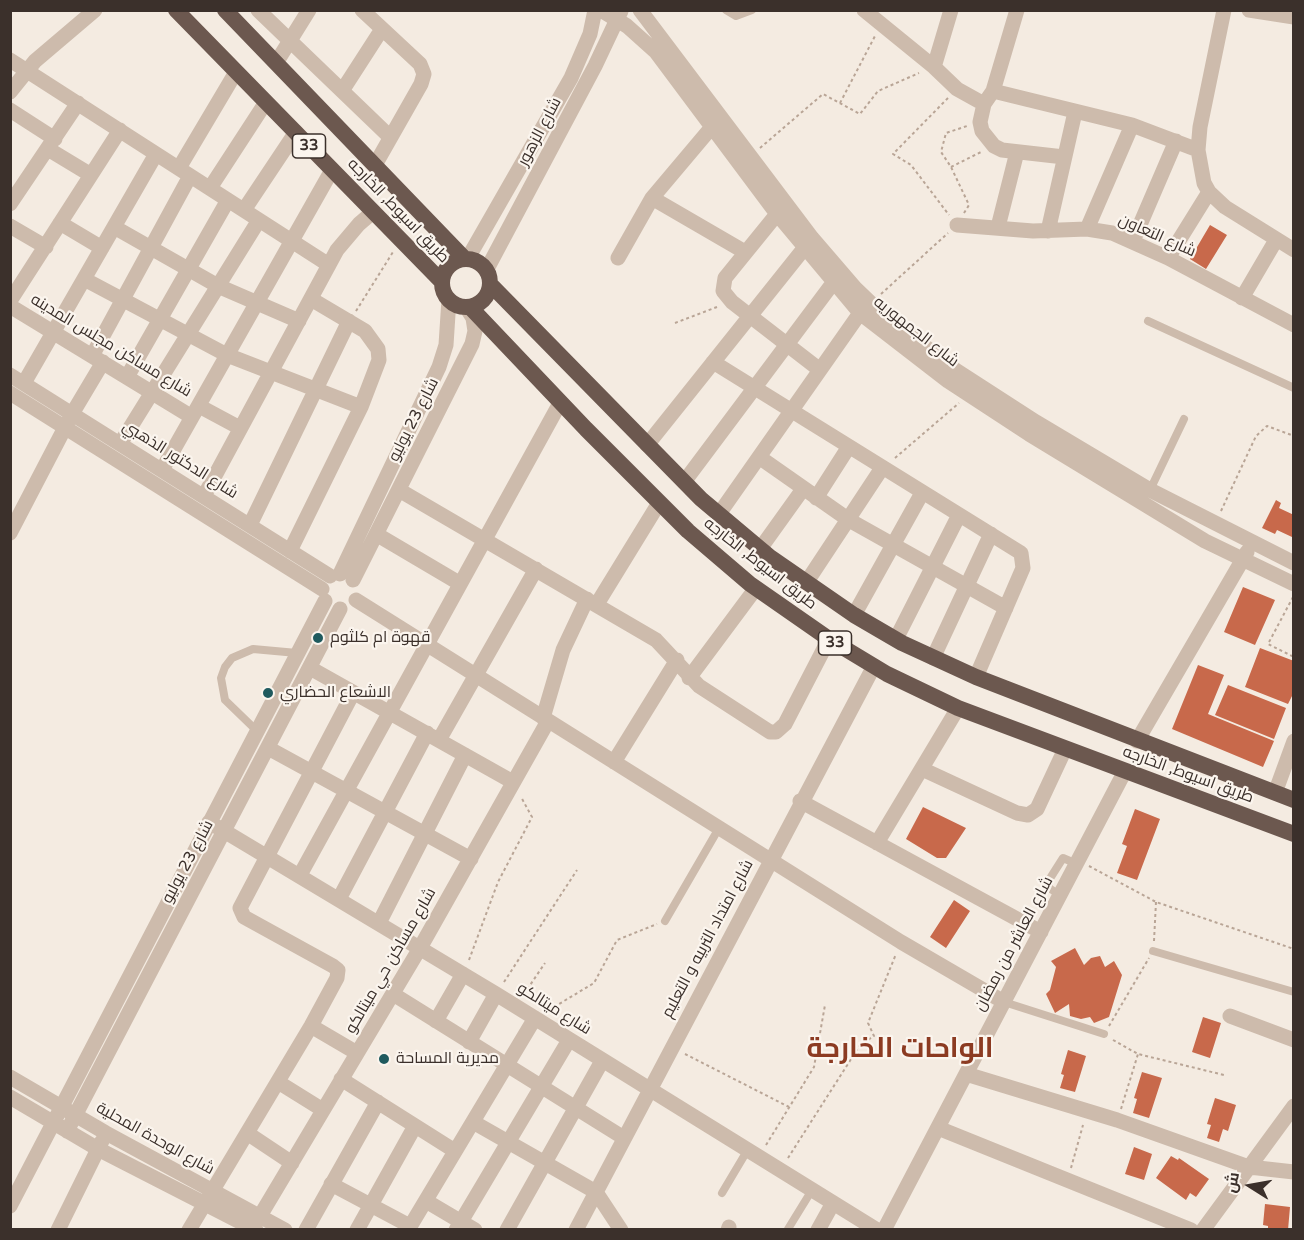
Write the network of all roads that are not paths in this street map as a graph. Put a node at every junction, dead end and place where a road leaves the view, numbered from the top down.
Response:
1 (95, 10) edge
2 (176, 10) edge
3 (225, 10) edge
4 (258, 10) edge
5 (309, 10) edge
6 (362, 10) edge
7 (595, 10) edge
8 (601, 10) edge
9 (640, 10) edge
10 (726, 10) edge
11 (752, 10) edge
12 (864, 10) edge
13 (951, 10) edge
14 (1017, 10) edge
15 (1224, 10) edge
16 (1249, 10) edge
17 (619, 15) edge
18 (884, 17) edge
19 (1293, 17) edge
20 (382, 29) junction
21 (290, 42) junction
22 (10, 60) edge
23 (276, 63) junction
24 (934, 67) junction
25 (26, 71) junction
26 (236, 72) junction
27 (993, 90) junction
28 (342, 91) junction
29 (10, 92) edge
30 (266, 102) junction
31 (78, 103) junction
32 (984, 104) junction
33 (10, 110) edge
34 (1075, 112) junction
35 (1132, 125) junction
36 (711, 128) junction
37 (120, 130) junction
38 (296, 132) junction
39 (390, 137) junction
40 (1176, 141) junction
41 (51, 144) junction
42 (1198, 150) junction
43 (1017, 152) junction
44 (156, 154) junction
45 (1064, 157) junction
46 (375, 165) junction
47 (332, 170) junction
48 (184, 172) junction
49 (91, 175) junction
50 (210, 188) junction
51 (1209, 192) junction
52 (652, 198) junction
53 (228, 200) junction
54 (10, 204) edge
55 (244, 210) junction
56 (374, 212) junction
57 (777, 214) junction
58 (259, 220) junction
59 (60, 223) junction
60 (957, 225) road end
61 (10, 226) edge
62 (114, 227) junction
63 (998, 227) junction
64 (1087, 230) junction
65 (1048, 231) junction
66 (1276, 240) junction
67 (292, 241) junction
68 (1133, 241) junction
69 (808, 243) junction
70 (46, 247) junction
71 (102, 248) junction
72 (151, 248) junction
73 (1293, 250) edge
74 (745, 252) junction
75 (466, 258) junction
76 (618, 258) dead end
77 (1168, 258) junction
78 (329, 265) junction
79 (188, 270) junction
80 (489, 277) junction
81 (84, 279) junction
82 (442, 282) junction
83 (833, 283) junction
84 (218, 286) junction
85 (1242, 298) junction
86 (311, 299) junction
87 (448, 299) junction
88 (123, 300) junction
89 (10, 301) edge
90 (256, 304) junction
91 (10, 306) edge
92 (468, 307) junction
93 (864, 307) junction
94 (750, 316) junction
95 (160, 320) junction
96 (299, 321) junction
97 (349, 321) junction
98 (1148, 321) dead end
99 (1293, 323) edge
100 (54, 332) junction
101 (188, 335) junction
102 (787, 344) junction
103 (919, 350) junction
104 (227, 355) junction
105 (98, 359) junction
106 (713, 362) junction
107 (820, 370) junction
108 (271, 372) junction
109 (10, 375) edge
110 (126, 377) junction
111 (24, 383) junction
112 (1293, 388) edge
113 (754, 389) junction
114 (315, 390) junction
115 (10, 393) edge
116 (152, 393) junction
117 (560, 402) junction
118 (361, 407) junction
119 (195, 411) junction
120 (791, 412) junction
121 (1184, 419) dead end
122 (69, 420) junction
123 (1033, 428) junction
124 (240, 429) junction
125 (120, 444) junction
126 (647, 445) junction
127 (848, 448) junction
128 (759, 457) junction
129 (882, 468) junction
130 (162, 470) junction
131 (684, 482) junction
132 (399, 490) junction
133 (1150, 490) junction
134 (809, 493) junction
135 (922, 493) junction
136 (204, 496) junction
137 (659, 502) junction
138 (1142, 504) junction
139 (718, 514) junction
140 (959, 515) junction
141 (849, 519) junction
142 (250, 525) junction
143 (10, 533) edge
144 (376, 534) junction
145 (991, 534) junction
146 (483, 539) junction
147 (1252, 544) junction
148 (894, 546) junction
149 (760, 549) junction
150 (290, 551) junction
151 (1242, 561) junction
152 (1293, 563) edge
153 (933, 567) junction
154 (536, 569) junction
155 (459, 583) junction
156 (806, 583) junction
157 (334, 584) junction
158 (1293, 584) edge
159 (967, 586) junction
160 (756, 588) junction
161 (356, 600) junction
162 (592, 601) junction
163 (1006, 608) junction
164 (340, 609) junction
165 (854, 615) junction
166 (830, 639) junction
167 (896, 639) junction
168 (426, 644) junction
169 (297, 653) junction
170 (933, 658) junction
171 (677, 660) junction
172 (874, 666) junction
173 (309, 668) junction
174 (475, 676) junction
175 (976, 677) junction
176 (689, 678) junction
177 (353, 693) junction
178 (958, 708) junction
179 (389, 712) junction
180 (545, 720) junction
181 (257, 730) junction
182 (433, 737) junction
183 (1137, 741) junction
184 (1293, 741) edge
185 (268, 748) junction
186 (1065, 749) junction
187 (465, 755) junction
188 (614, 762) junction
189 (922, 769) junction
190 (1125, 771) junction
191 (311, 772) junction
192 (513, 782) junction
193 (346, 791) junction
194 (1275, 793) junction
195 (1293, 800) edge
196 (800, 801) junction
197 (385, 812) junction
198 (210, 822) junction
199 (719, 828) junction
200 (225, 831) junction
201 (425, 834) junction
202 (1293, 834) edge
203 (877, 843) junction
204 (267, 856) junction
205 (471, 859) junction
206 (770, 860) junction
207 (300, 875) junction
208 (339, 899) junction
209 (665, 921) road end
210 (379, 923) junction
211 (1041, 933) junction
212 (420, 948) junction
213 (1153, 951) road end
214 (463, 974) junction
215 (1293, 992) edge
216 (393, 994) junction
217 (496, 994) junction
218 (1004, 1002) junction
219 (1230, 1016) dead end
220 (535, 1018) junction
221 (436, 1021) junction
222 (311, 1026) junction
223 (1104, 1034) road end
224 (569, 1040) junction
225 (1293, 1040) edge
226 (469, 1042) junction
227 (357, 1053) junction
228 (602, 1061) junction
229 (507, 1065) junction
230 (966, 1074) junction
231 (10, 1077) edge
232 (341, 1079) junction
233 (278, 1082) junction
234 (541, 1087) junction
235 (649, 1091) junction
236 (10, 1097) edge
237 (378, 1102) junction
238 (1293, 1106) edge
239 (61, 1107) junction
240 (576, 1108) junction
241 (323, 1110) junction
242 (76, 1115) junction
243 (53, 1122) junction
244 (473, 1122) junction
245 (415, 1126) junction
246 (938, 1128) junction
247 (68, 1131) junction
248 (106, 1133) junction
249 (247, 1133) junction
250 (624, 1138) junction
251 (508, 1142) junction
252 (98, 1149) junction
253 (455, 1151) junction
254 (753, 1154) junction
255 (292, 1163) junction
256 (545, 1163) junction
257 (1249, 1167) junction
258 (1293, 1172) edge
259 (332, 1184) junction
260 (812, 1190) junction
261 (596, 1192) junction
262 (722, 1193) dead end
263 (207, 1197) junction
264 (426, 1201) junction
265 (833, 1203) junction
266 (371, 1205) junction
267 (10, 1206) edge
268 (258, 1223) edge
269 (459, 1225) edge
270 (409, 1228) edge
271 (511, 1228) edge
272 (58, 1230) edge
273 (189, 1230) edge
274 (285, 1230) edge
275 (306, 1230) edge
276 (357, 1230) edge
277 (475, 1230) edge
278 (576, 1230) edge
279 (621, 1230) edge
280 (788, 1230) edge
281 (818, 1230) edge
282 (877, 1230) edge
283 (884, 1230) edge
284 (1191, 1230) edge
285 (1203, 1230) edge

1 - 25 street
2 - 26 highway, طريق اسيوط, الخارجه / 33
3 - 23 highway, طريق اسيوط, الخارجه / 33
4 - 21 street
5 - 21 street
6 - 20 street
7 - 75 street, شارع الزهور
8 - 17 street, شارع الجمهوريه
9 - 69 street, شارع الجمهوريه
10 - 11 lane
12 - 18 street
13 - 24 street
14 - 27 street
15 - 42 street
16 - 19 street
17 - 36 street, شارع الجمهوريه
17 - 80 street, شارع الزهور
18 - 24 street
20 - 28 street
20 - 39 street
21 - 23 street
21 - 28 street
22 - 25 street
23 - 46 highway, طريق اسيوط, الخارجه / 33
24 - 32 street
25 - 29 street
25 - 31 street
26 - 30 highway, طريق اسيوط, الخارجه / 33
26 - 48 street
27 - 32 street
27 - 34 street
28 - 39 street
30 - 38 highway, طريق اسيوط, الخارجه / 33
30 - 50 street
31 - 37 street
31 - 41 street
32 - 43 street
33 - 41 street
34 - 35 street
34 - 45 street
35 - 40 street
35 - 64 street
36 - 52 street
36 - 57 street, شارع الجمهوريه
37 - 44 street
37 - 49 street
38 - 47 highway, طريق اسيوط, الخارجه / 33
38 - 55 street
39 - 46 street
40 - 42 street
40 - 68 street
41 - 49 street
41 - 54 street
42 - 51 street
43 - 45 street
43 - 63 street
44 - 48 street
44 - 62 street
45 - 65 street
46 - 75 highway, طريق اسيوط, الخارجه / 33
47 - 56 highway, طريق اسيوط, الخارجه / 33
47 - 67 street
48 - 50 street
48 - 72 street
49 - 59 street
50 - 53 street
51 - 66 street
51 - 77 street
52 - 74 street
52 - 76 street
53 - 55 street
53 - 79 street
55 - 58 street
56 - 78 street
56 - 82 highway, طريق اسيوط, الخارجه / 33
57 - 69 street, شارع الجمهوريه
57 - 74 street
58 - 67 street
58 - 84 street
59 - 70 street
59 - 71 street
60 - 63 street, شارع التعاون
61 - 70 street
62 - 71 street
62 - 72 street
63 - 65 street, شارع التعاون
64 - 65 street, شارع التعاون
64 - 68 street, شارع التعاون
66 - 73 street
66 - 85 street
67 - 78 street
67 - 90 street
68 - 77 street, شارع التعاون
69 - 83 street, شارع الجمهوريه
69 - 93 street, شارع الجمهوريه
69 - 94 street
70 - 89 street
71 - 81 street
72 - 79 street
72 - 88 street
74 - 94 street
75 - 80 highway
75 - 82 highway
77 - 85 street, شارع التعاون
78 - 86 street
79 - 84 street
79 - 95 street
80 - 92 highway
80 - 126 highway, طريق اسيوط, الخارجه / 33
81 - 88 street
81 - 100 street
82 - 87 highway
83 - 93 street, شارع الجمهوريه
83 - 102 street
84 - 90 street
84 - 101 street
85 - 99 street, شارع التعاون
86 - 96 street
86 - 97 street
87 - 92 highway
87 - 157 street, شارع 23 يوليو
88 - 95 street
88 - 105 street
90 - 96 street
90 - 104 street
91 - 100 street, شارع مساكن مجلس المدينه
92 - 117 highway, طريق اسيوط, الخارجه / 33
92 - 132 street, شارع 23 يوليو
93 - 103 street, شارع الجمهوريه
93 - 107 street
94 - 102 street
94 - 106 street
95 - 101 street
95 - 110 street
96 - 108 street
97 - 114 street
97 - 118 street
98 - 112 lane
100 - 105 street, شارع مساكن مجلس المدينه
100 - 111 street
101 - 104 street
101 - 116 street
102 - 107 street
102 - 113 street
103 - 123 street, شارع الجمهوريه
103 - 123 street, شارع الجمهوريه
104 - 108 street
104 - 119 street
105 - 110 street, شارع مساكن مجلس المدينه
105 - 122 street
106 - 113 street
106 - 126 street
107 - 120 street
108 - 114 street
108 - 124 street
109 - 111 street, شارع الدكتور الذهبي
110 - 116 street, شارع مساكن مجلس المدينه
111 - 122 street, شارع الدكتور الذهبي
113 - 120 street
113 - 131 street
114 - 118 street
114 - 142 street
115 - 122 street, شارع الدكتور الذهبي
116 - 119 street, شارع مساكن مجلس المدينه
116 - 125 street
117 - 137 highway, طريق اسيوط, الخارجه / 33
117 - 146 street
118 - 150 street
119 - 124 street, شارع مساكن مجلس المدينه
119 - 130 street
120 - 127 street
120 - 128 street
121 - 133 lane
122 - 125 street, شارع الدكتور الذهبي
122 - 143 street
122 - 157 street, شارع الدكتور الذهبي
123 - 133 street, شارع الجمهوريه
123 - 138 street, شارع الجمهوريه
124 - 136 street
125 - 130 street, شارع الدكتور الذهبي
126 - 131 highway, طريق اسيوط, الخارجه / 33
127 - 129 street
127 - 134 street
128 - 134 street
128 - 139 street
129 - 135 street
129 - 141 street
130 - 136 street, شارع الدكتور الذهبي
131 - 139 highway, طريق اسيوط, الخارجه / 33
132 - 144 street, شارع 23 يوليو
132 - 146 street
133 - 138 street
133 - 147 street, شارع الجمهوريه
134 - 141 street
134 - 149 street
135 - 140 street
135 - 148 street
136 - 142 street, شارع الدكتور الذهبي
137 - 160 highway, طريق اسيوط, الخارجه / 33
137 - 162 street, شارع مساكن حي ميتالكو
138 - 151 street, شارع الجمهوريه
139 - 149 highway, طريق اسيوط, الخارجه / 33
140 - 145 street
140 - 153 street
141 - 148 street
141 - 156 street
142 - 150 street, شارع الدكتور الذهبي
144 - 155 street
144 - 157 street, شارع 23 يوليو
145 - 159 street
145 - 163 street
146 - 154 street
146 - 155 street
147 - 151 street
147 - 152 street, شارع الجمهوريه
148 - 153 street
148 - 165 street
149 - 156 highway, طريق اسيوط, الخارجه / 33
150 - 157 street, شارع الدكتور الذهبي
151 - 158 street, شارع الجمهوريه
151 - 183 street
153 - 159 street
153 - 167 street
154 - 162 street
154 - 174 street
155 - 168 street
156 - 165 highway, طريق اسيوط, الخارجه / 33
157 - 161 street
157 - 164 street
157 - 169 street, شارع 23 يوليو
159 - 163 street
159 - 170 street
160 - 166 highway, طريق اسيوط, الخارجه / 33
160 - 176 street
161 - 164 street
161 - 168 street
162 - 171 street
162 - 180 street, شارع مساكن حي ميتالكو
163 - 175 street
164 - 173 street, شارع 23 يوليو
165 - 167 highway, طريق اسيوط, الخارجه / 33
166 - 172 highway, طريق اسيوط, الخارجه / 33
166 - 176 street
167 - 170 highway, طريق اسيوط, الخارجه / 33
168 - 174 street
168 - 179 street
169 - 181 street, شارع 23 يوليو
169 - 181 lane
170 - 175 highway, طريق اسيوط, الخارجه / 33
171 - 176 street
171 - 188 street
172 - 178 highway, طريق اسيوط, الخارجه / 33
172 - 196 street, شارع امتداد التربيه و التعليم
173 - 177 street
173 - 185 street, شارع 23 يوليو
174 - 180 street
174 - 182 street
175 - 183 highway, طريق اسيوط, الخارجه / 33
177 - 179 street
177 - 191 street
178 - 186 highway, طريق اسيوط, الخارجه / 33
178 - 189 street
179 - 182 street
179 - 193 street
180 - 188 street
180 - 192 street, شارع مساكن حي ميتالكو
181 - 198 street, شارع 23 يوليو
182 - 187 street
182 - 197 street
183 - 194 highway, طريق اسيوط, الخارجه / 33
184 - 194 street
185 - 191 street
185 - 200 street, شارع 23 يوليو
186 - 189 street
186 - 190 highway, طريق اسيوط, الخارجه / 33
187 - 192 street
187 - 201 street
188 - 199 street
189 - 203 street
190 - 202 highway, طريق اسيوط, الخارجه / 33
190 - 211 street, شارع العاشر من رمضان
191 - 193 street
191 - 204 street
192 - 205 street, شارع مساكن حي ميتالكو
193 - 197 street
193 - 207 street
194 - 195 highway, طريق اسيوط, الخارجه / 33
196 - 203 street
196 - 206 street, شارع امتداد التربيه و التعليم
197 - 201 street
197 - 208 street
198 - 200 street, شارع ميتالكو
198 - 239 street, شارع 23 يوليو
199 - 206 street
199 - 209 lane
200 - 204 street, شارع ميتالكو
200 - 242 street, شارع 23 يوليو
201 - 205 street
201 - 210 street
203 - 211 street
204 - 207 street, شارع ميتالكو
204 - 222 street
205 - 212 street, شارع مساكن حي ميتالكو
206 - 218 street
206 - 235 street, شارع امتداد التربيه و التعليم
207 - 208 street, شارع ميتالكو
208 - 210 street, شارع ميتالكو
210 - 212 street, شارع ميتالكو
211 - 218 street, شارع العاشر من رمضان
212 - 214 street, شارع ميتالكو
212 - 216 street, شارع مساكن حي ميتالكو
213 - 215 lane
214 - 217 street, شارع ميتالكو
214 - 221 street
216 - 221 street
216 - 227 street, شارع مساكن حي ميتالكو
217 - 220 street, شارع ميتالكو
217 - 226 street
218 - 223 lane
218 - 230 street, شارع العاشر من رمضان
219 - 225 street
220 - 224 street, شارع ميتالكو
220 - 229 street
221 - 226 street
222 - 227 street
222 - 233 street
224 - 228 street, شارع ميتالكو
224 - 234 street
226 - 229 street
227 - 232 street, شارع مساكن حي ميتالكو
228 - 235 street, شارع ميتالكو
228 - 240 street
229 - 234 street
229 - 244 street
230 - 246 street, شارع العاشر من رمضان
230 - 257 street
231 - 239 street, شارع الوحدة المحلية
232 - 237 street
232 - 241 street, شارع مساكن حي ميتالكو
233 - 241 street
233 - 249 street
234 - 240 street
234 - 251 street
235 - 250 street, شارع امتداد التربيه و التعليم
235 - 254 street, شارع ميتالكو
236 - 243 street, شارع الوحدة المحلية
237 - 245 street
237 - 259 street
238 - 257 street
239 - 242 street, شارع الوحدة المحلية
239 - 243 street, شارع 23 يوليو
240 - 250 street
240 - 256 street
241 - 255 street, شارع مساكن حي ميتالكو
242 - 247 street, شارع 23 يوليو
242 - 248 street, شارع الوحدة المحلية
243 - 247 street, شارع الوحدة المحلية
243 - 267 street, شارع 23 يوليو
244 - 251 street
244 - 253 street
245 - 253 street
245 - 266 street
246 - 283 street, شارع العاشر من رمضان
246 - 284 street
247 - 252 street, شارع الوحدة المحلية
248 - 252 street
248 - 263 street, شارع الوحدة المحلية
249 - 255 street
249 - 263 street
250 - 261 street, شارع امتداد التربيه و التعليم
251 - 256 street
251 - 269 street
252 - 263 street, شارع الوحدة المحلية
252 - 272 street
253 - 264 street
254 - 260 street, شارع ميتالكو
254 - 262 lane
255 - 268 street, شارع مساكن حي ميتالكو
256 - 261 street
256 - 271 street
257 - 258 street
257 - 285 street
259 - 266 street
259 - 275 street
260 - 265 street, شارع ميتالكو
260 - 280 lane
261 - 278 street, شارع امتداد التربيه و التعليم
261 - 279 street
263 - 268 street, شارع الوحدة المحلية
263 - 273 street
264 - 269 street
264 - 270 street
265 - 281 street
265 - 282 street, شارع ميتالكو
266 - 270 street
266 - 276 street
268 - 274 street, شارع الوحدة المحلية
269 - 277 street

